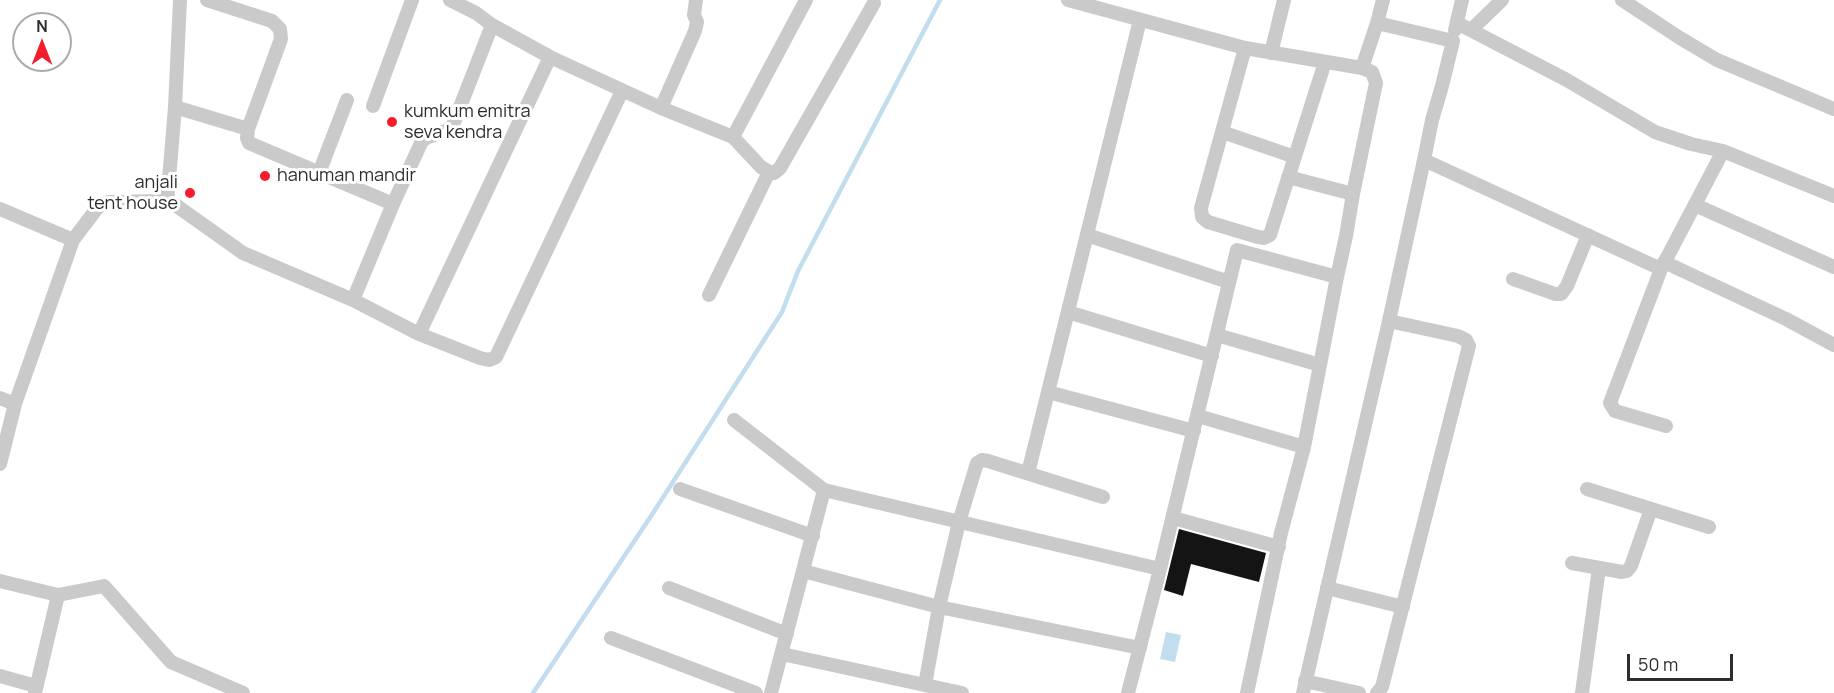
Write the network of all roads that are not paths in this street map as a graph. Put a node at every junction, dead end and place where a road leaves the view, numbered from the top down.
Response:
1 (180, 0) edge
2 (207, 0) edge
3 (412, 0) edge
4 (450, 0) edge
5 (696, 0) edge
6 (806, 0) edge
7 (1068, 0) edge
8 (1284, 0) edge
9 (1383, 0) edge
10 (1462, 0) edge
11 (1502, 0) edge
12 (1622, 0) edge
13 (874, 3) dead end
14 (1108, 5) edge
15 (1140, 20) junction
16 (1377, 23) junction
17 (1457, 23) junction
18 (492, 25) junction
19 (1471, 30) junction
20 (1452, 40) junction
21 (1245, 48) junction
22 (1271, 53) junction
23 (550, 57) junction
24 (1325, 62) junction
25 (1362, 68) junction
26 (622, 91) junction
27 (347, 100) dead end
28 (373, 106) dead end
29 (175, 107) junction
30 (661, 108) junction
31 (1834, 109) edge
32 (248, 129) junction
33 (1222, 132) junction
34 (733, 137) junction
35 (1723, 151) junction
36 (1295, 157) junction
37 (1424, 160) junction
38 (769, 172) junction
39 (319, 173) junction
40 (1288, 177) junction
41 (1353, 194) junction
42 (1834, 196) edge
43 (167, 202) junction
44 (393, 204) junction
45 (1695, 205) junction
46 (0, 209) edge
47 (1241, 232) junction
48 (1086, 235) junction
49 (1588, 235) junction
50 (73, 240) junction
51 (1237, 250) junction
52 (1663, 265) junction
53 (1834, 267) edge
54 (1337, 277) junction
55 (1513, 279) dead end
56 (1229, 282) junction
57 (709, 295) dead end
58 (352, 300) junction
59 (1068, 312) junction
60 (1389, 321) junction
61 (419, 334) junction
62 (1217, 335) junction
63 (1834, 345) edge
64 (1212, 356) junction
65 (1320, 364) junction
66 (1048, 392) junction
67 (0, 398) edge
68 (15, 404) junction
69 (1197, 416) junction
70 (734, 420) dead end
71 (1666, 426) dead end
72 (1194, 431) junction
73 (1304, 447) junction
74 (0, 464) edge
75 (1028, 473) junction
76 (680, 489) dead end
77 (1587, 489) dead end
78 (824, 490) junction
79 (1103, 497) dead end
80 (1651, 509) junction
81 (1173, 518) junction
82 (959, 522) junction
83 (1709, 527) dead end
84 (813, 536) junction
85 (1279, 547) junction
86 (1572, 563) dead end
87 (1599, 568) junction
88 (1160, 569) junction
89 (803, 571) junction
90 (0, 580) edge
91 (669, 588) dead end
92 (1327, 588) junction
93 (58, 595) junction
94 (939, 607) junction
95 (1403, 607) junction
96 (787, 634) junction
97 (611, 638) dead end
98 (1140, 648) junction
99 (782, 654) junction
100 (0, 676) edge
101 (925, 685) junction
102 (1304, 687) edge
103 (35, 689) edge
104 (243, 693) edge
105 (756, 693) edge
106 (771, 693) edge
107 (962, 693) edge
108 (1128, 693) edge
109 (1247, 693) edge
110 (1359, 693) edge
111 (1377, 693) edge
112 (1582, 693) edge

1 - 29 street
2 - 32 street
3 - 28 street
4 - 18 street
5 - 30 street
6 - 34 street
7 - 14 street
8 - 22 street
9 - 16 street
10 - 17 street
11 - 19 street
12 - 31 street
13 - 38 street
14 - 15 street
15 - 21 street
15 - 48 street
16 - 20 street
16 - 25 street
17 - 19 street
17 - 20 street
18 - 23 street
18 - 44 street
19 - 35 street
20 - 37 street
21 - 22 street
21 - 33 street
22 - 24 street
23 - 26 street
23 - 61 street
24 - 25 street
24 - 36 street
25 - 41 street
26 - 30 street
26 - 61 street
27 - 39 street
29 - 32 street
29 - 43 street
30 - 34 street
32 - 39 street
33 - 36 street
33 - 47 street
34 - 38 street
35 - 42 street
35 - 45 street
36 - 40 street
37 - 49 street
37 - 60 street
38 - 57 street
39 - 44 street
40 - 41 street
40 - 47 street
41 - 54 street
43 - 50 street
43 - 58 street
44 - 58 street
45 - 52 street
45 - 53 street
46 - 50 street
47 - 51 street
48 - 56 street
48 - 59 street
49 - 52 street
49 - 55 street
50 - 68 street
51 - 54 street
51 - 56 street
52 - 63 street
52 - 71 street
54 - 65 street
56 - 62 street
58 - 61 street
59 - 64 street
59 - 66 street
60 - 92 street
60 - 95 street
62 - 64 street
62 - 65 street
64 - 69 street
65 - 73 street
66 - 72 street
66 - 75 street
67 - 68 street
68 - 74 street
69 - 72 street
69 - 73 street
70 - 78 street
72 - 81 street
73 - 85 street
75 - 79 street
75 - 82 street
76 - 84 street
77 - 80 street
78 - 82 street
78 - 84 street
80 - 83 street
80 - 87 street
81 - 85 street
81 - 88 street
82 - 88 street
82 - 94 street
84 - 89 street
85 - 109 street
86 - 87 street
87 - 112 street
88 - 98 street
89 - 94 street
89 - 96 street
90 - 93 street
91 - 96 street
92 - 95 street
92 - 102 street
93 - 103 street
93 - 104 street
94 - 98 street
94 - 101 street
95 - 111 street
96 - 99 street
97 - 105 street
98 - 108 street
99 - 101 street
99 - 106 street
100 - 103 street
101 - 107 street
102 - 110 street

